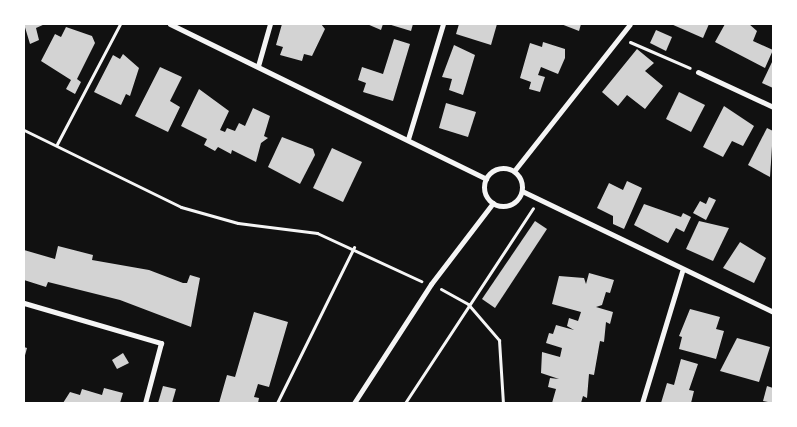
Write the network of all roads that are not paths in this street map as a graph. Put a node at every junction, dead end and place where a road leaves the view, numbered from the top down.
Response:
1 (170, 24) edge
2 (270, 24) edge
3 (443, 24) edge
4 (630, 24) edge
5 (258, 66) junction
6 (698, 72) road end
7 (773, 107) edge
8 (408, 139) junction
9 (514, 171) junction
10 (486, 179) junction
11 (522, 191) junction
12 (493, 202) junction
13 (682, 271) junction
14 (24, 303) edge
15 (773, 312) edge
16 (145, 403) edge
17 (354, 403) edge
18 (642, 403) edge

1 - 5 street
2 - 5 street
3 - 8 street
4 - 9 street
5 - 8 street
6 - 7 street
8 - 10 street
9 - 10 street
9 - 11 street
10 - 12 street
11 - 12 street
11 - 13 street
12 - 17 street
13 - 15 street
13 - 18 street
14 - 16 street

